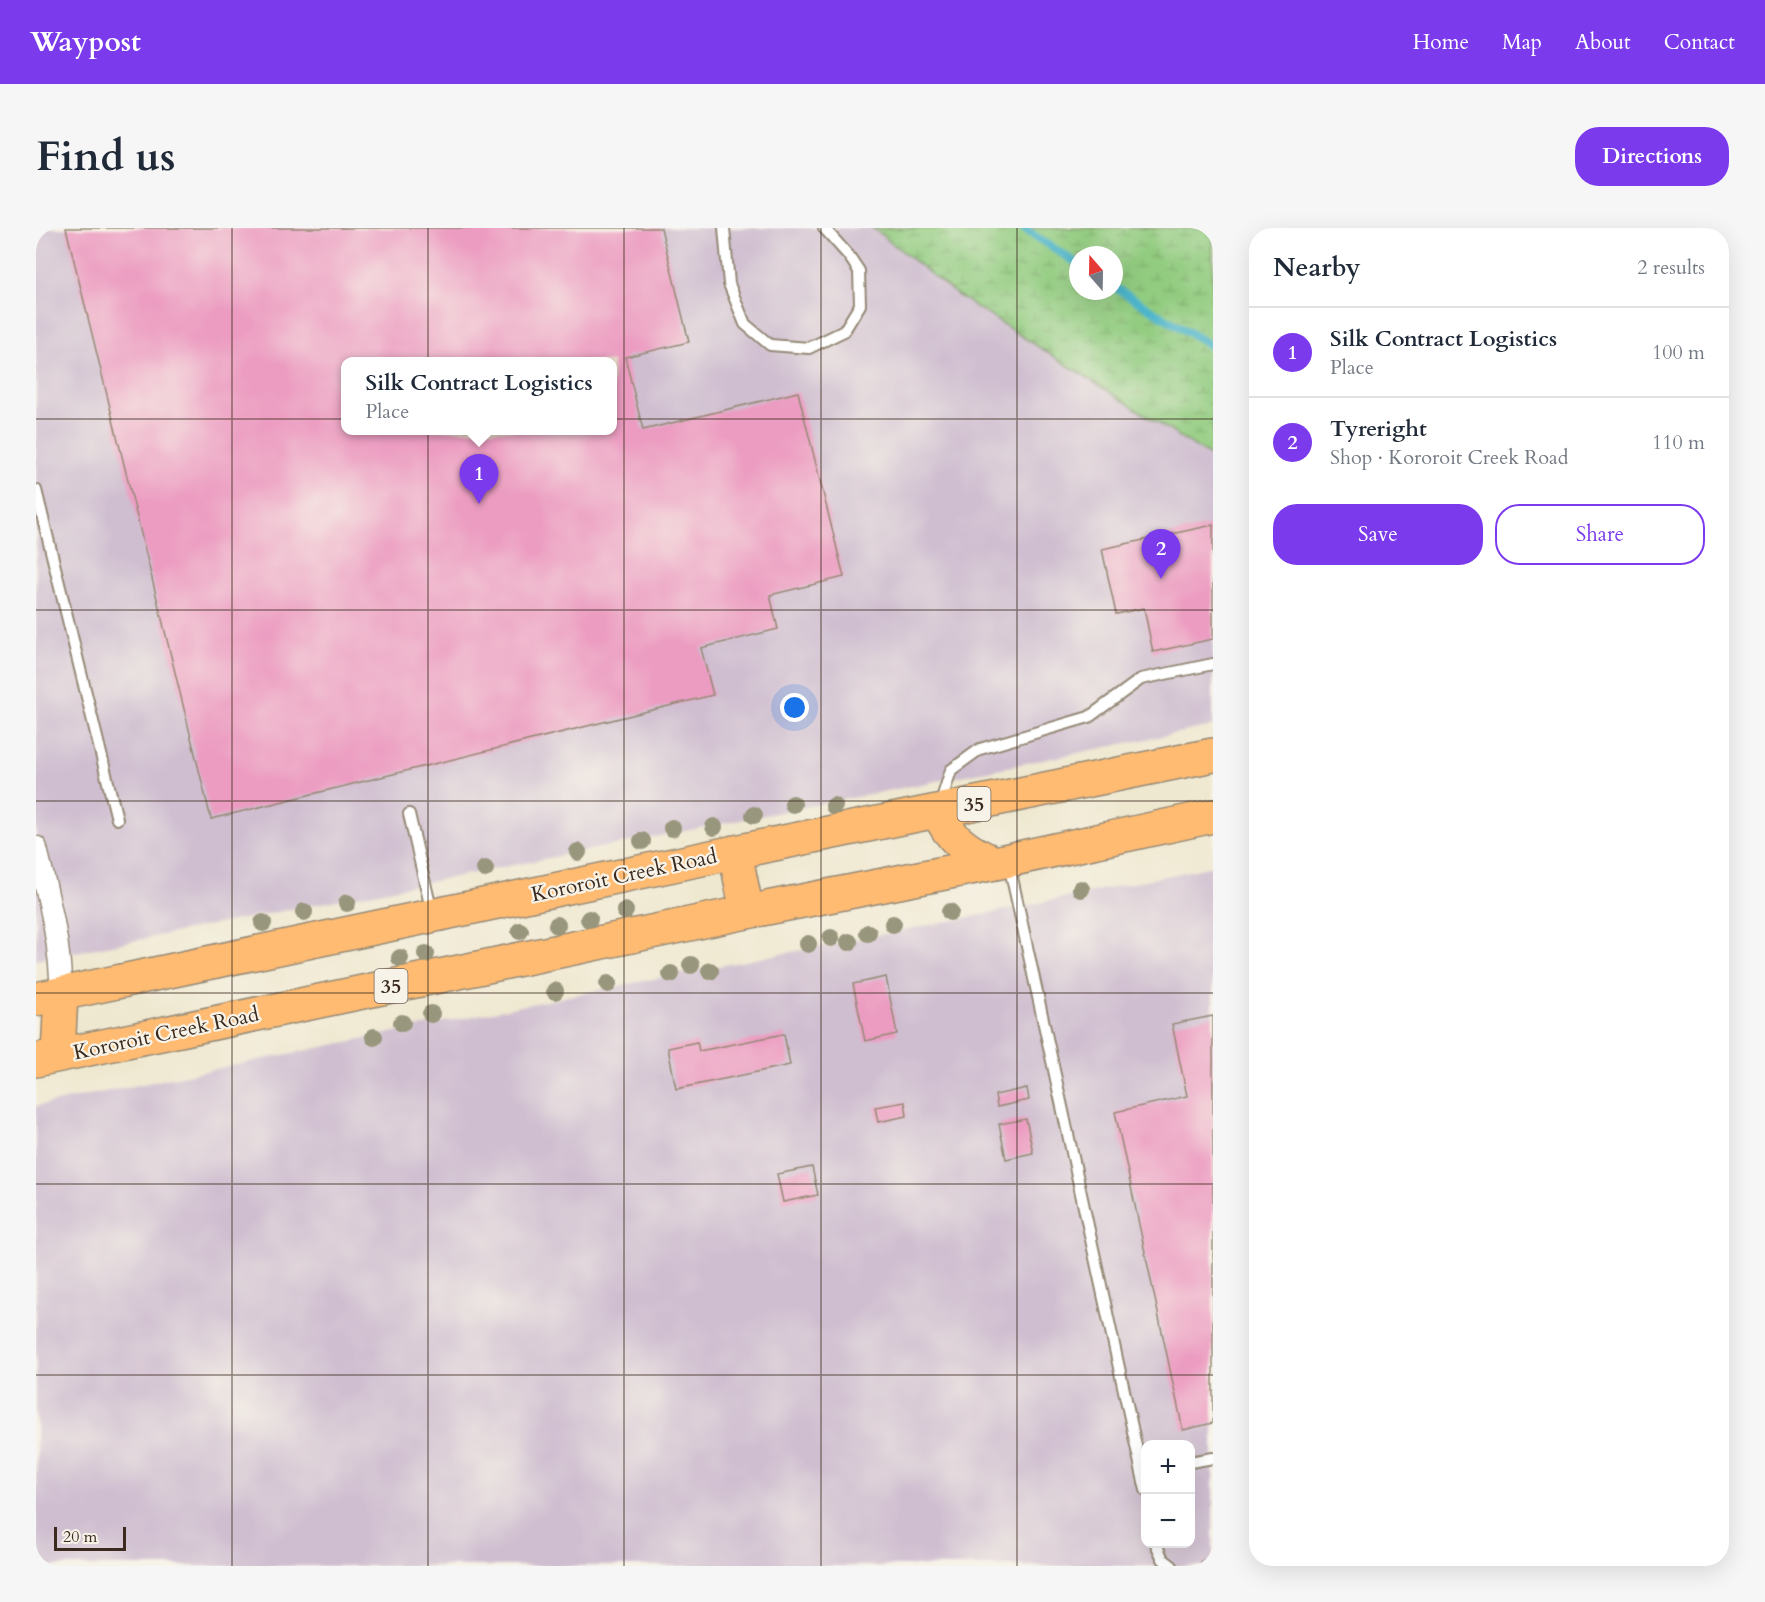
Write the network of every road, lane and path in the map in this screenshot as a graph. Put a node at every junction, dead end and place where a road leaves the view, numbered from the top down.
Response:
1 (724, 228) edge
2 (824, 228) edge
3 (36, 490) edge
4 (1213, 664) edge
5 (1213, 755) edge
6 (938, 811) junction
7 (409, 814) dead end
8 (1213, 816) edge
9 (117, 819) dead end
10 (36, 847) edge
11 (735, 852) junction
12 (1002, 861) junction
13 (747, 912) junction
14 (433, 916) junction
15 (44, 1001) edge
16 (47, 1057) edge
17 (1213, 1458) edge
18 (1141, 1459) edge
19 (1195, 1461) edge
20 (1158, 1548) edge
21 (1213, 1564) edge
22 (1172, 1566) edge
23 (1206, 1566) edge

1 - 2 lane
3 - 9 lane
4 - 6 lane
5 - 6 main road, Kororoit Creek Road / 35
6 - 11 main road, Kororoit Creek Road / 35
6 - 12 main road
7 - 14 lane
8 - 12 main road, Kororoit Creek Road / 35
10 - 15 street
11 - 13 main road
11 - 14 main road, Kororoit Creek Road / 35
12 - 13 main road, Kororoit Creek Road / 35
12 - 18 lane
13 - 16 main road, Kororoit Creek Road / 35
14 - 15 main road, Kororoit Creek Road / 35
15 - 16 main road
17 - 19 lane
20 - 22 lane
21 - 23 lane

